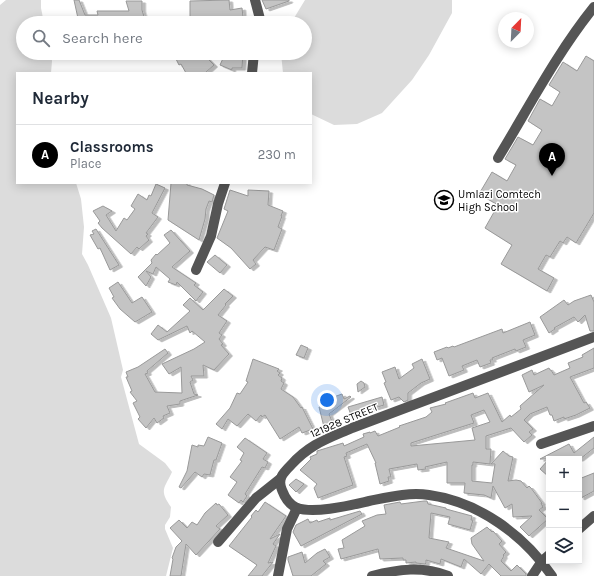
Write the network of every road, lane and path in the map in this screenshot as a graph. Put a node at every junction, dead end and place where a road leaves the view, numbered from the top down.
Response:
1 (255, 0) edge
2 (594, 7) edge
3 (259, 16) edge
4 (253, 60) edge
5 (252, 72) edge
6 (498, 158) dead end
7 (225, 184) edge
8 (196, 270) dead end
9 (594, 337) edge
10 (594, 426) edge
11 (541, 444) dead end
12 (280, 479) junction
13 (297, 508) junction
14 (594, 516) edge
15 (582, 526) edge
16 (218, 542) dead end
17 (545, 558) edge
18 (278, 576) edge
19 (372, 576) edge
20 (448, 576) edge
21 (532, 576) edge
22 (552, 576) edge

1 - 3 street
2 - 6 street
4 - 5 street
7 - 8 street
9 - 12 street, 121928 STREET
10 - 11 street
12 - 13 street
12 - 16 street, 121928 STREET
13 - 17 street
13 - 18 street
14 - 15 street
17 - 21 street
17 - 22 street
19 - 20 street

